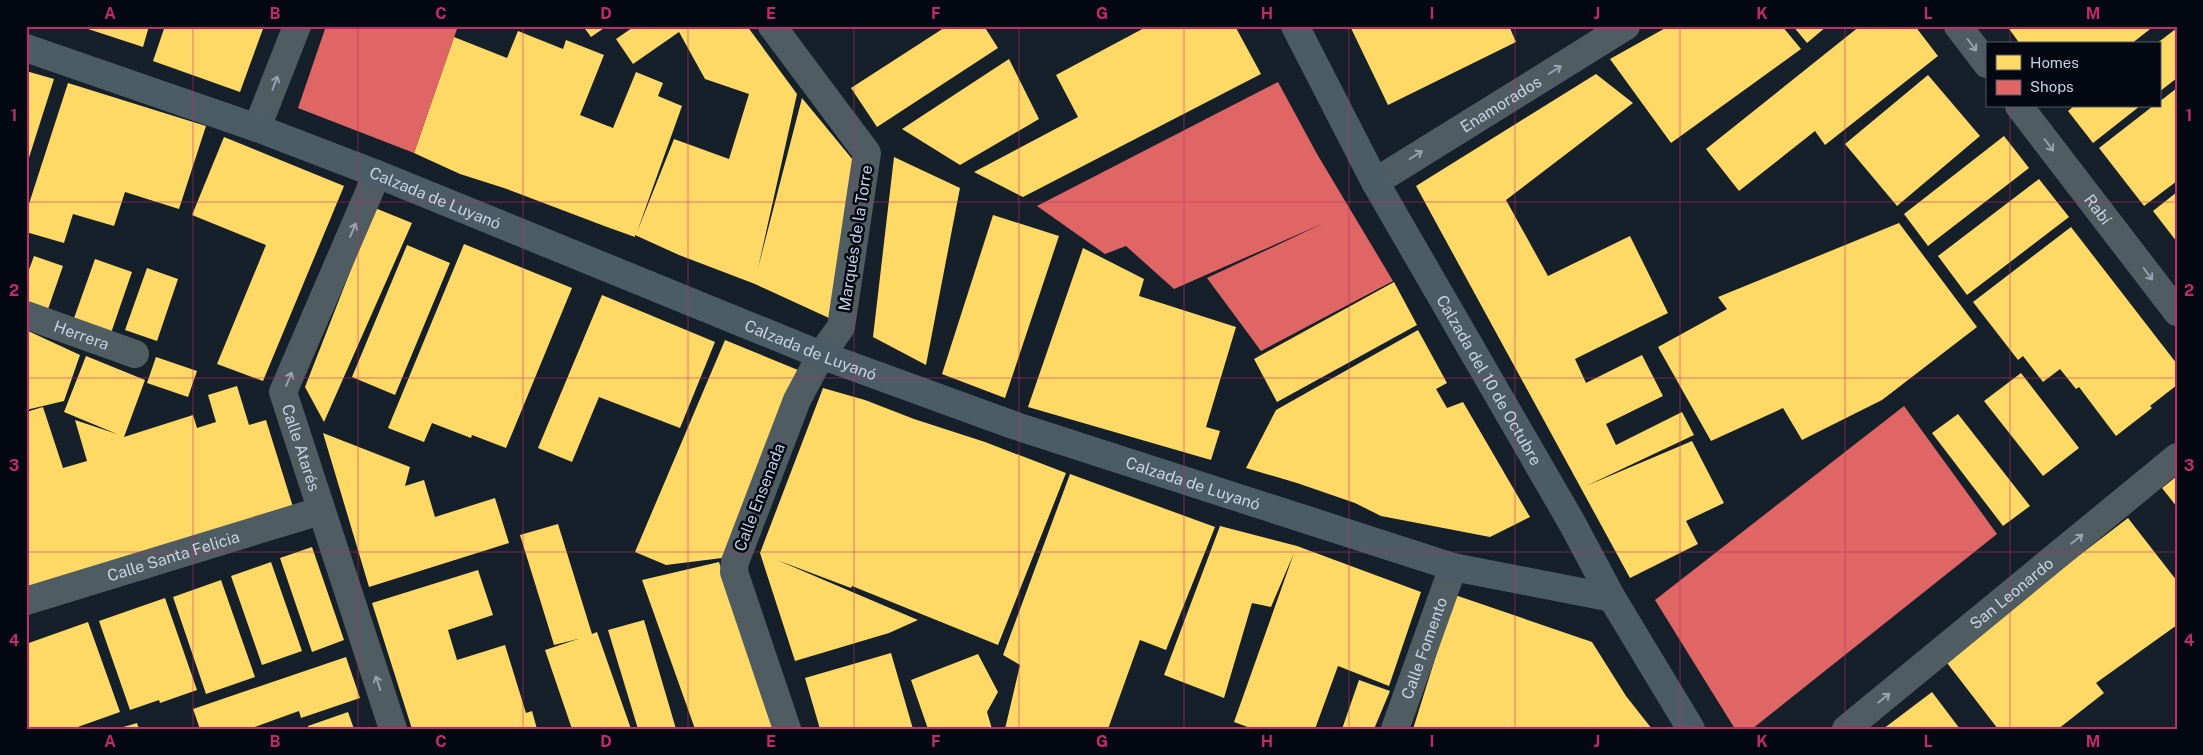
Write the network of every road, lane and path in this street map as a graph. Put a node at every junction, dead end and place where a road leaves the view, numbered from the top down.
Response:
1 (297, 26) edge
2 (772, 26) edge
3 (1295, 26) edge
4 (1626, 26) edge
5 (1958, 26) edge
6 (26, 48) edge
7 (1986, 63) edge
8 (2021, 108) edge
9 (257, 128) junction
10 (377, 174) junction
11 (1375, 182) junction
12 (2177, 312) edge
13 (26, 315) edge
14 (135, 354) dead end
15 (821, 355) junction
16 (2177, 457) edge
17 (320, 511) junction
18 (1453, 567) junction
19 (1612, 598) junction
20 (26, 602) edge
21 (394, 729) edge
22 (787, 729) edge
23 (1395, 729) edge
24 (1692, 729) edge
25 (1846, 729) edge

9 -> 1 street
2 - 15 street, Marqués de la Torre
3 - 11 main road, Calzada del 10 de Octubre
11 -> 4 street, Enamorados
5 -> 7 street
6 - 9 main road, Calzada de Luyanó
8 -> 12 street, Rabí
9 - 10 main road, Calzada de Luyanó
10 - 15 main road, Calzada de Luyanó
17 -> 10 street, Calle Atarés
11 - 19 main road, Calzada del 10 de Octubre
13 - 14 street, Herrera
15 - 18 main road, Calzada de Luyanó
15 - 22 street, Calle Ensenada
25 -> 16 street, San Leonardo
17 - 20 street, Calle Santa Felicia
21 -> 17 street, Calle Atarés
18 - 19 main road, Calzada de Luyanó
18 - 23 street, Calle Fomento
19 - 24 main road, Calzada del 10 de Octubre

